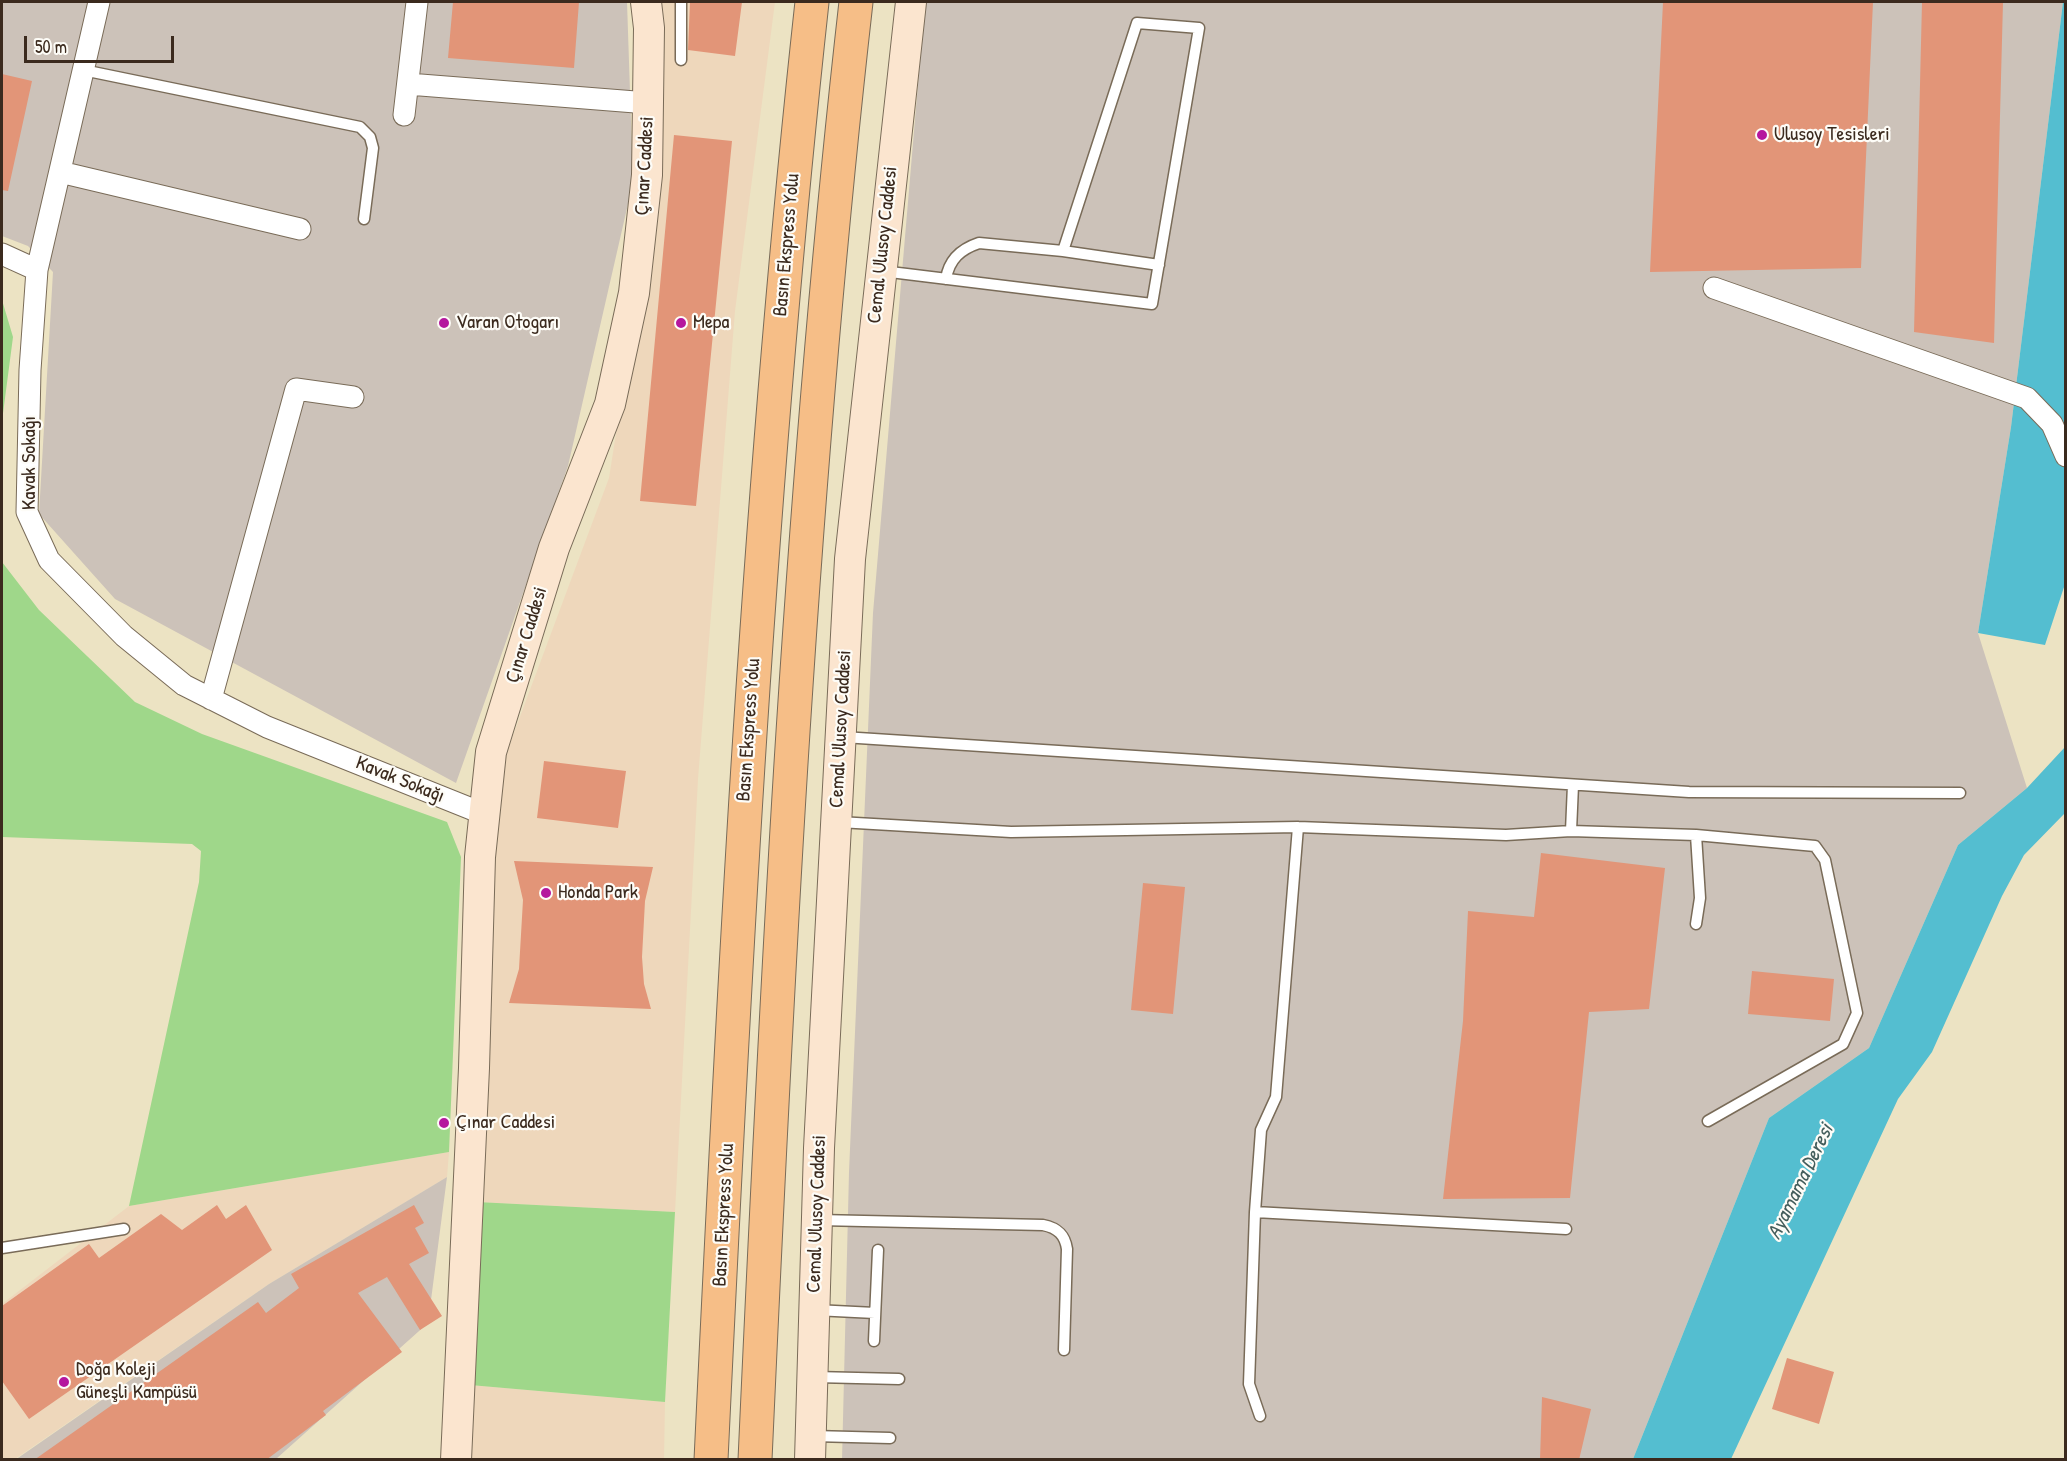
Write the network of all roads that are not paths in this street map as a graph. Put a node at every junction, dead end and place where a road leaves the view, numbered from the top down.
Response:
1 (99, 2) edge
2 (417, 2) edge
3 (646, 2) edge
4 (681, 2) edge
5 (812, 2) edge
6 (856, 2) edge
7 (911, 2) edge
8 (681, 60) dead end
9 (83, 70) junction
10 (408, 84) junction
11 (648, 103) junction
12 (404, 115) dead end
13 (60, 172) junction
14 (364, 219) dead end
15 (300, 229) dead end
16 (1063, 251) junction
17 (2, 255) edge
18 (1159, 265) junction
19 (37, 270) junction
20 (880, 271) junction
21 (946, 279) junction
22 (1714, 288) dead end
23 (353, 397) dead end
24 (2066, 456) edge
25 (211, 699) junction
26 (842, 737) junction
27 (1573, 785) junction
28 (1960, 793) dead end
29 (484, 814) junction
30 (836, 822) junction
31 (1298, 827) junction
32 (1571, 831) junction
33 (1696, 835) junction
34 (1696, 924) dead end
35 (1708, 1121) dead end
36 (1255, 1212) junction
37 (817, 1220) junction
38 (124, 1229) dead end
39 (1566, 1229) dead end
40 (2, 1248) edge
41 (878, 1250) dead end
42 (814, 1310) junction
43 (875, 1313) junction
44 (873, 1341) dead end
45 (1064, 1350) dead end
46 (812, 1377) junction
47 (899, 1380) dead end
48 (714, 1397) junction
49 (1260, 1416) dead end
50 (890, 1438) dead end
51 (811, 1448) edge
52 (456, 1460) edge
53 (697, 1460) edge
54 (711, 1460) edge
55 (755, 1460) edge

1 - 9 street, Kavak Sokağı
2 - 10 street
3 - 11 main road, Çınar Caddesi
4 - 8 lane
5 - 48 highway, Basın Ekspress Yolu
6 - 55 highway
7 - 20 main road, Cemal Ulusoy Caddesi
9 - 13 street, Kavak Sokağı
9 - 14 lane
10 - 11 street
10 - 12 street
11 - 29 main road, Çınar Caddesi
13 - 15 street
13 - 19 street, Kavak Sokağı
16 - 18 lane
16 - 18 lane
16 - 21 lane
17 - 19 street
18 - 21 lane
19 - 25 street, Kavak Sokağı
20 - 21 lane
20 - 26 main road, Cemal Ulusoy Caddesi
22 - 24 street
23 - 25 street
25 - 29 street, Kavak Sokağı
26 - 27 lane
26 - 30 main road, Cemal Ulusoy Caddesi
27 - 28 lane
27 - 32 lane
29 - 52 main road, Çınar Caddesi
30 - 31 lane
30 - 37 main road, Cemal Ulusoy Caddesi
31 - 32 lane
31 - 36 lane
32 - 33 lane
33 - 34 lane
33 - 35 lane
36 - 39 lane
36 - 49 lane
37 - 42 main road, Cemal Ulusoy Caddesi
37 - 45 lane
38 - 40 lane
41 - 43 lane
42 - 43 lane
42 - 46 main road, Cemal Ulusoy Caddesi
43 - 44 lane
46 - 47 lane
46 - 51 main road, Cemal Ulusoy Caddesi
48 - 53 highway
48 - 54 highway, Basın Ekspress Yolu
50 - 51 lane

